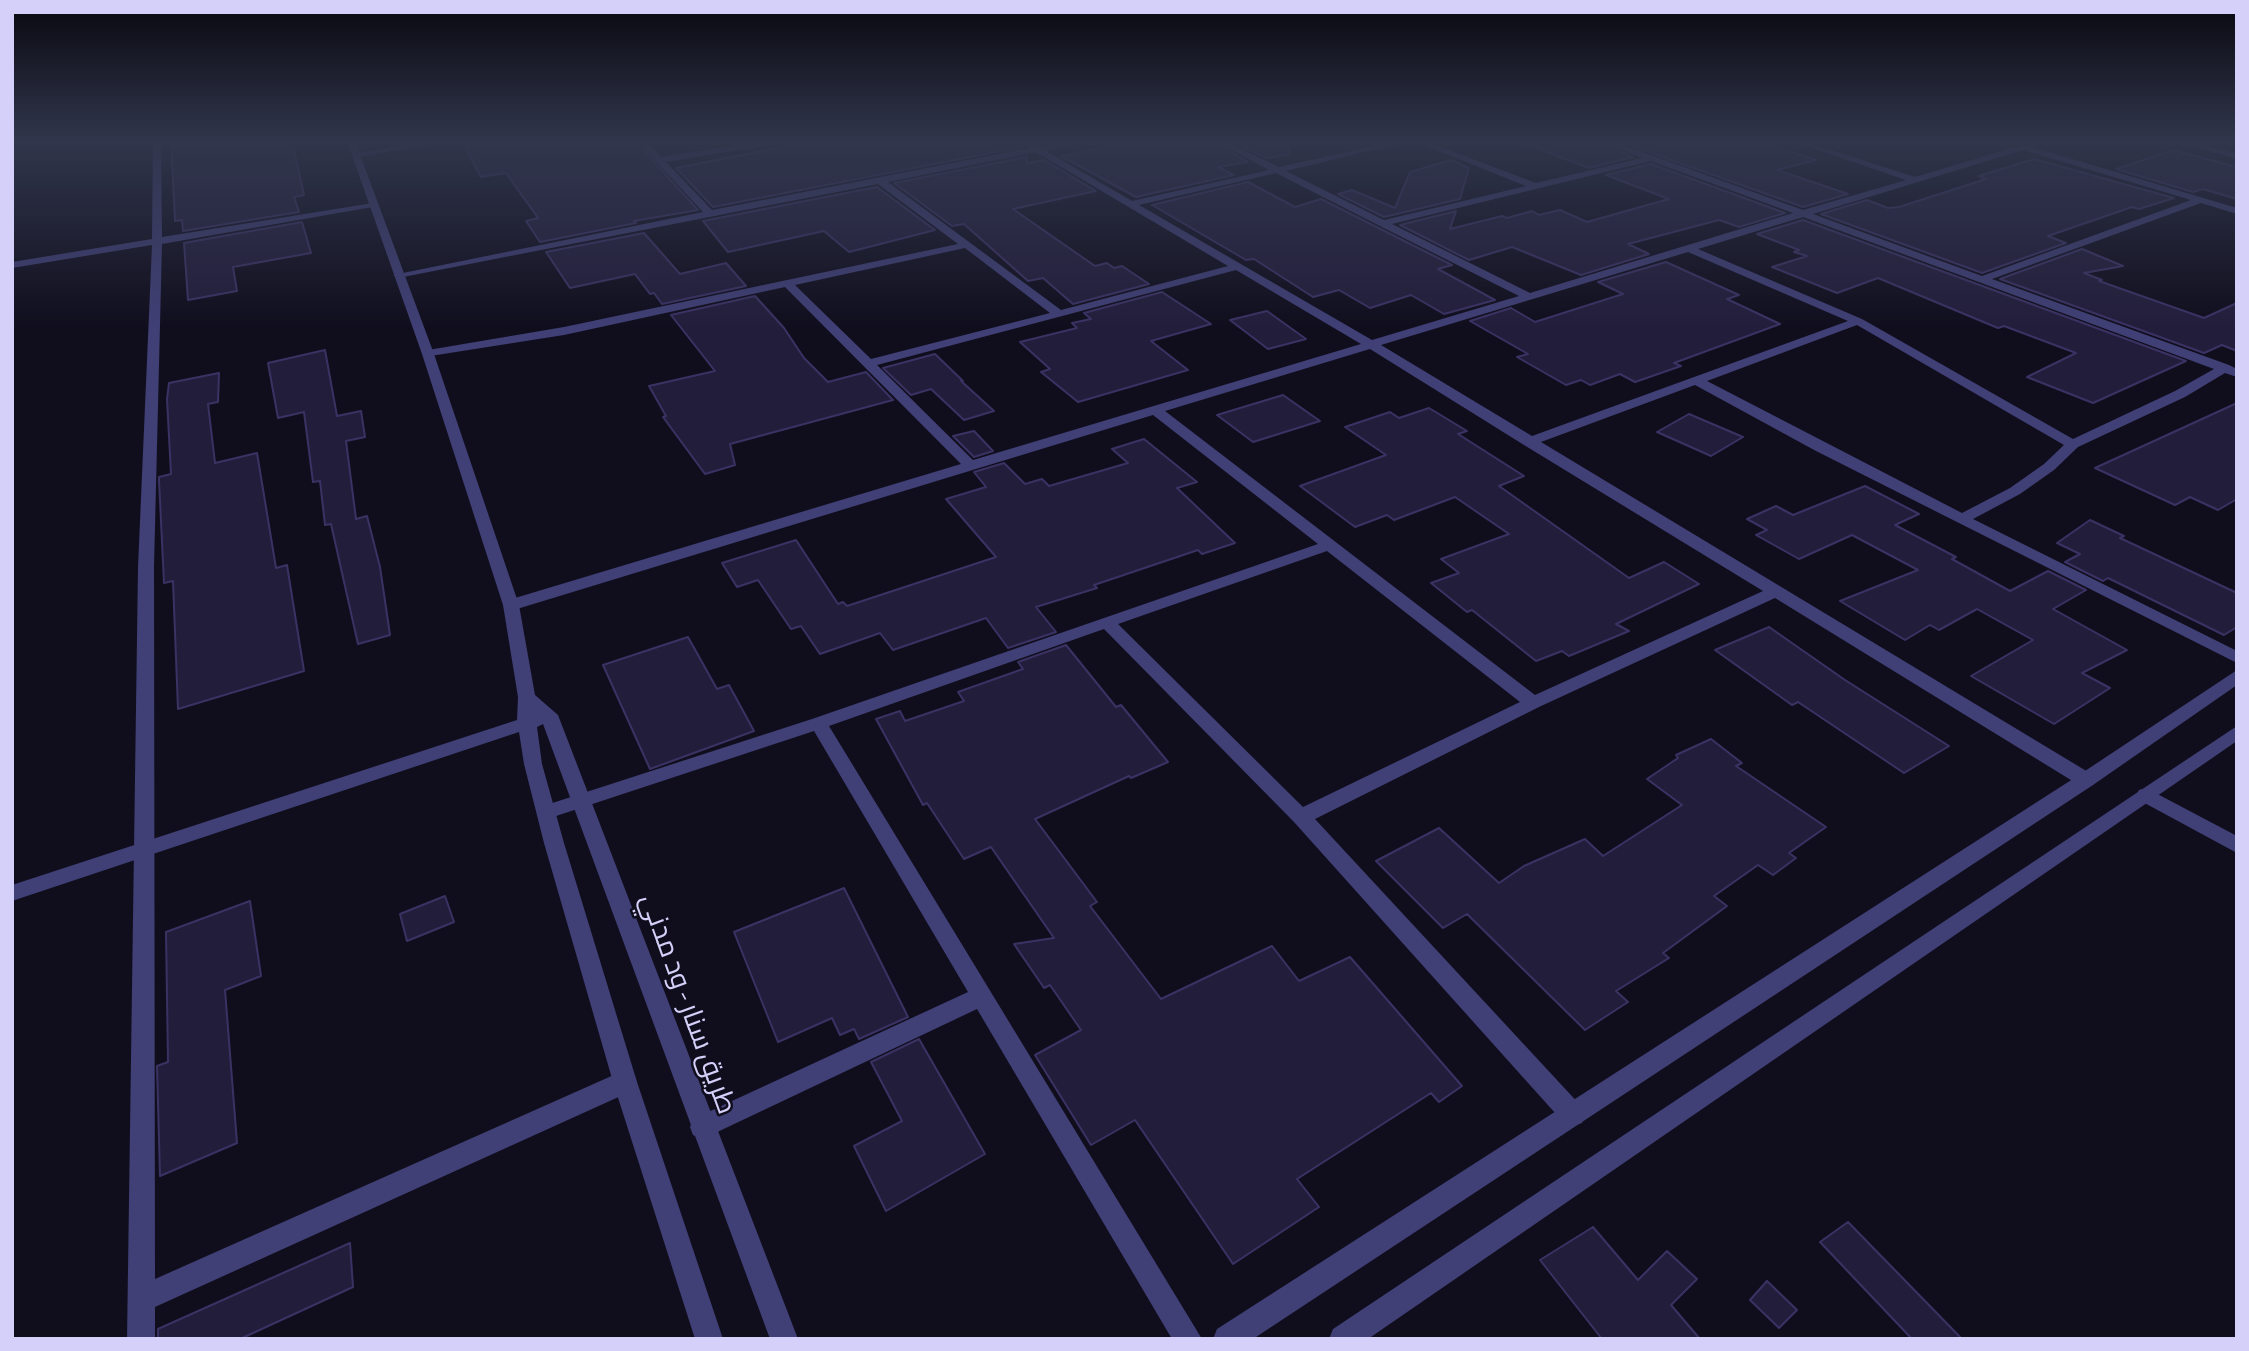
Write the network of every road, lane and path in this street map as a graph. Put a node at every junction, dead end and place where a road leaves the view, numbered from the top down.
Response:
1 (158, 204) edge
2 (701, 204) edge
3 (762, 204) edge
4 (912, 204) edge
5 (1136, 204) edge
6 (1345, 204) edge
7 (1457, 204) edge
8 (1779, 204) edge
9 (1833, 204) edge
10 (2190, 204) edge
11 (2214, 204) edge
12 (373, 206) joint
13 (2237, 211) edge
14 (1804, 213) junction
15 (710, 214) junction
16 (1382, 223) junction
17 (158, 241) junction
18 (966, 244) junction
19 (1687, 248) junction
20 (12, 265) edge
21 (1240, 266) junction
22 (398, 275) junction
23 (1983, 279) junction
24 (788, 284) junction
25 (1528, 296) junction
26 (1058, 313) junction
27 (1858, 321) junction
28 (1370, 344) junction
29 (428, 354) junction
30 (867, 364) junction
31 (2231, 371) edge
32 (1697, 381) junction
33 (1154, 409) junction
34 (1529, 442) junction
35 (2073, 444) junction
36 (970, 465) junction
37 (1962, 519) junction
38 (1329, 545) junction
39 (1776, 591) junction
40 (512, 605) junction
41 (1106, 622) junction
42 (2237, 658) edge
43 (2237, 676) edge
44 (527, 697) junction
45 (1533, 704) junction
46 (549, 715) junction
47 (818, 723) junction
48 (527, 724) junction
49 (2237, 732) edge
50 (2085, 780) junction
51 (2146, 794) junction
52 (580, 799) junction
53 (547, 811) junction
54 (1301, 817) junction
55 (2237, 845) edge
56 (144, 850) junction
57 (12, 893) edge
58 (982, 996) junction
59 (625, 1082) junction
60 (1573, 1115) junction
61 (702, 1127) junction
62 (141, 1299) junction
63 (141, 1339) edge
64 (709, 1339) edge
65 (783, 1339) edge
66 (1188, 1339) edge
67 (1227, 1339) edge
68 (1343, 1339) edge

1 - 17 street
2 - 15 street
3 - 15 street
4 - 18 street
5 - 21 street
6 - 16 street
7 - 16 street
8 - 14 street
9 - 14 street
10 - 23 street
11 - 13 street
12 - 17 street
12 - 22 street
14 - 19 street
14 - 23 street
15 - 22 street
16 - 25 street
17 - 20 street
17 - 56 street
18 - 24 street
18 - 26 street
19 - 25 street
19 - 27 street
21 - 26 street
21 - 28 street
22 - 29 street
23 - 31 street
24 - 29 street
24 - 30 street
25 - 28 street
26 - 30 street
27 - 32 street
27 - 35 street
28 - 33 street
28 - 34 street
29 - 40 street
30 - 36 street
31 - 35 street
32 - 34 street
32 - 37 street
33 - 36 street
33 - 38 street
34 - 39 street
35 - 37 street
36 - 40 street
37 - 42 street
38 - 41 street
38 - 45 street
39 - 45 street
39 - 50 street
40 - 44 street
41 - 47 street
41 - 54 street
43 - 50 street
44 - 46 street
44 - 48 street
45 - 54 street
46 - 48 street
46 - 52 street, طريق سنار - ود مدني
47 - 52 street
47 - 58 street
48 - 53 street
48 - 56 street
49 - 51 street
50 - 60 street
51 - 55 street
51 - 68 street
52 - 53 street
52 - 61 street, طريق سنار - ود مدني
53 - 59 street
54 - 60 street
56 - 57 street
56 - 62 street
58 - 61 street
58 - 66 street
59 - 62 street
59 - 64 street
60 - 67 street
61 - 65 street, طريق سنار - ود مدني
62 - 63 street

